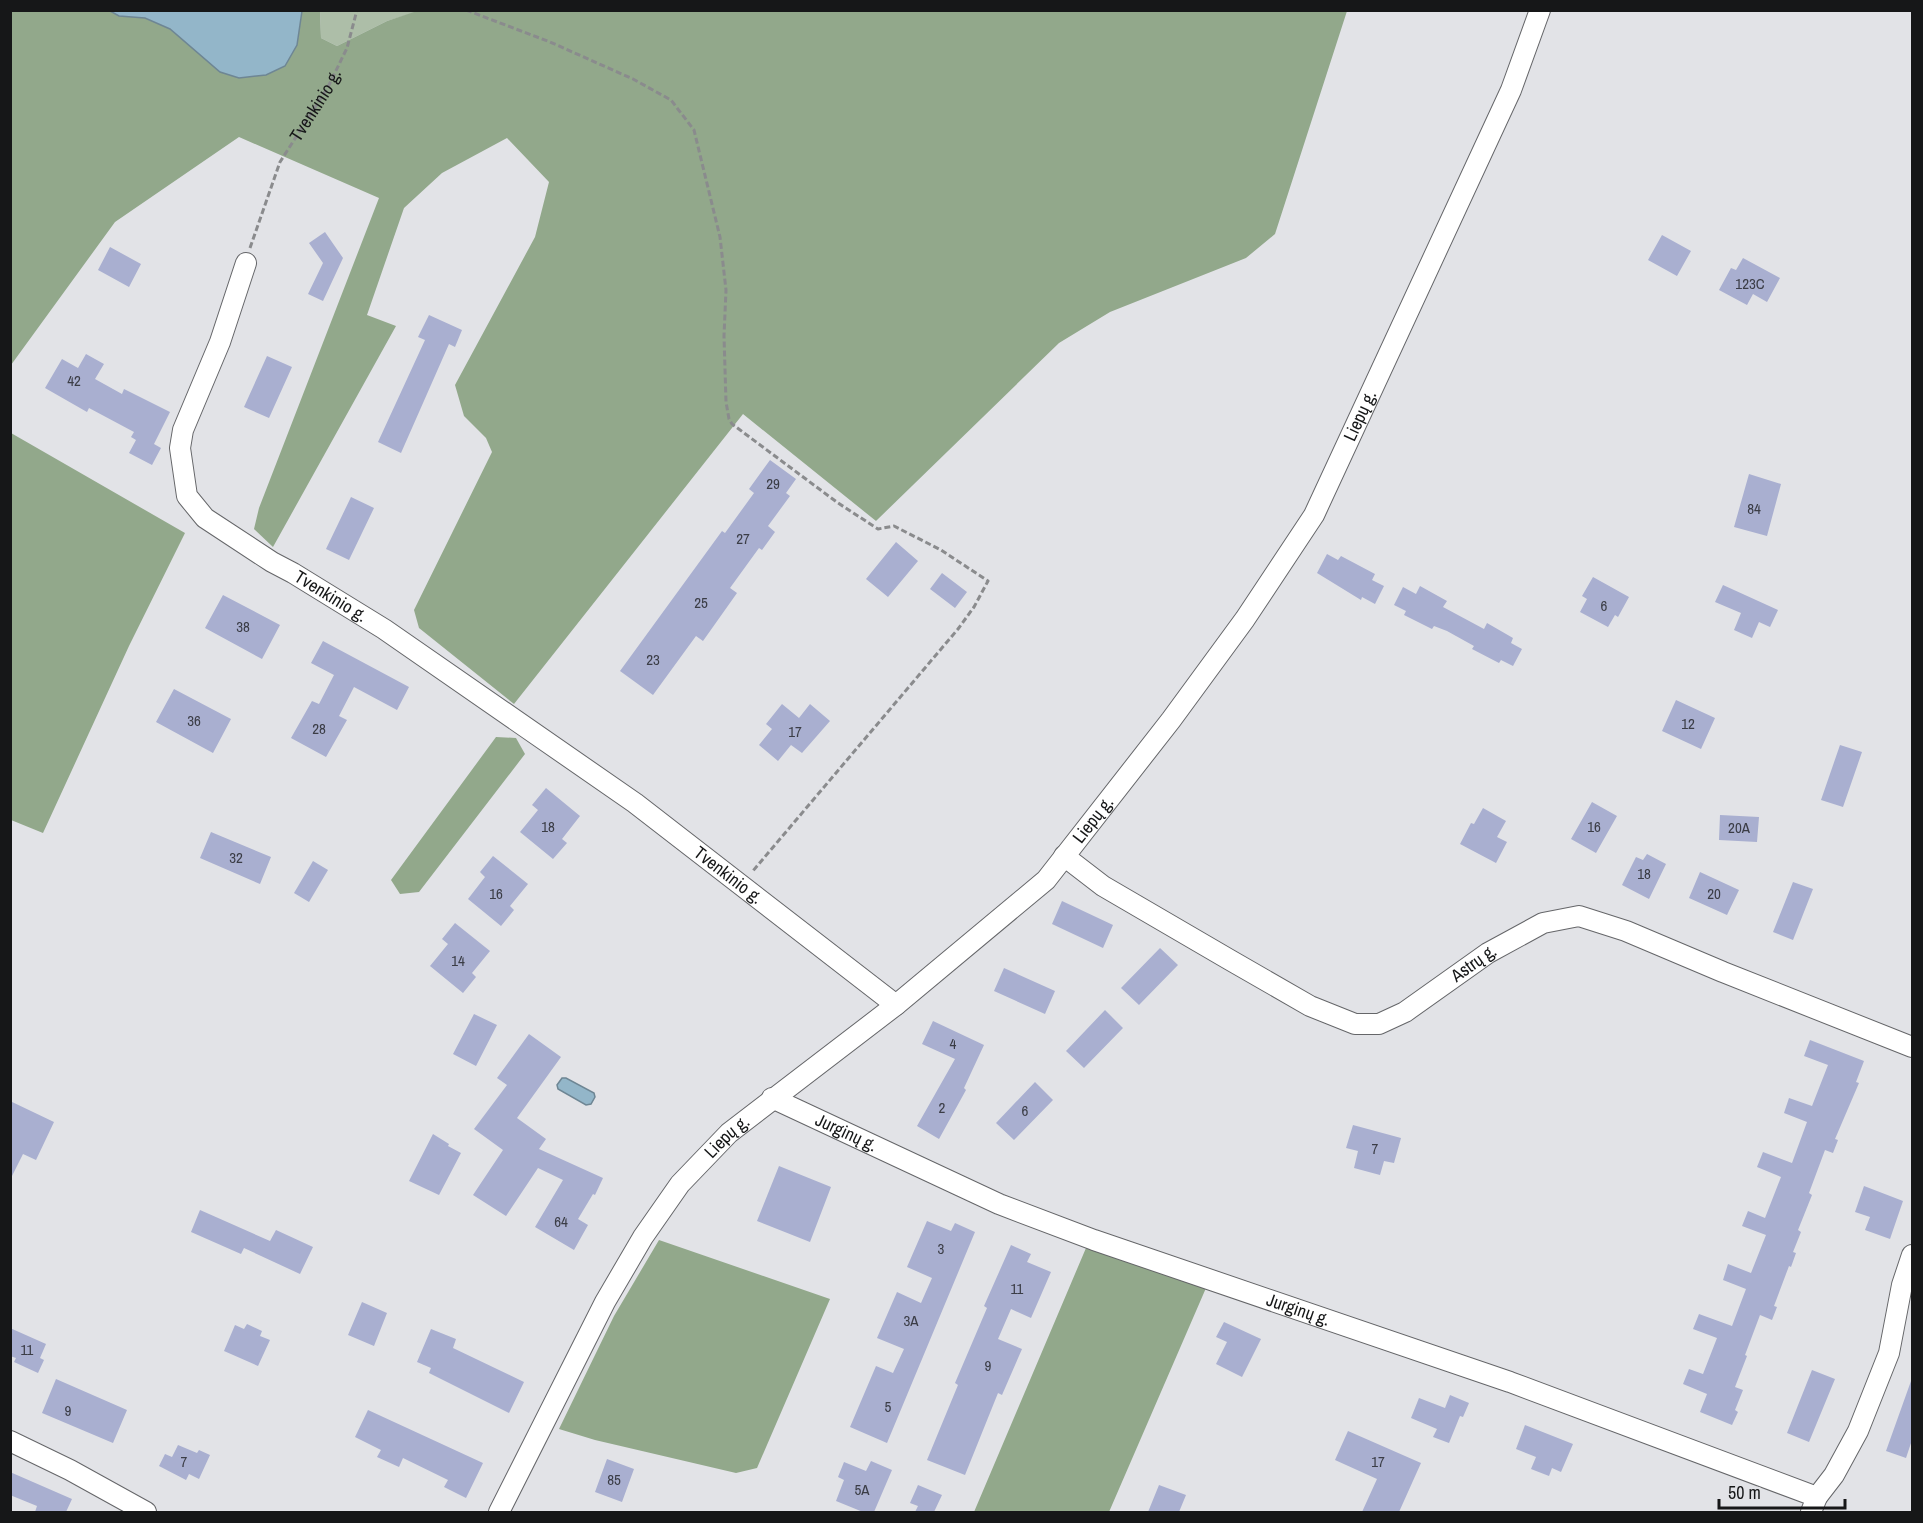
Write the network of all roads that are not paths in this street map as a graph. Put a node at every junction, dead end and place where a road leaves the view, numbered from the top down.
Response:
1 (1540, 10) edge
2 (246, 263) road end
3 (1064, 856) junction
4 (896, 1005) junction
5 (1912, 1047) edge
6 (772, 1098) junction
7 (1912, 1255) edge
8 (10, 1441) edge
9 (1814, 1505) edge
10 (146, 1512) edge
11 (499, 1512) edge

1 - 3 street, Liepų g.
2 - 4 street, Tvenkinio g.
3 - 4 street, Liepų g.
3 - 5 street, Astrų g.
4 - 6 street, Liepų g.
6 - 9 street, Jurginų g.
6 - 11 street, Liepų g.
7 - 9 street
8 - 10 street

